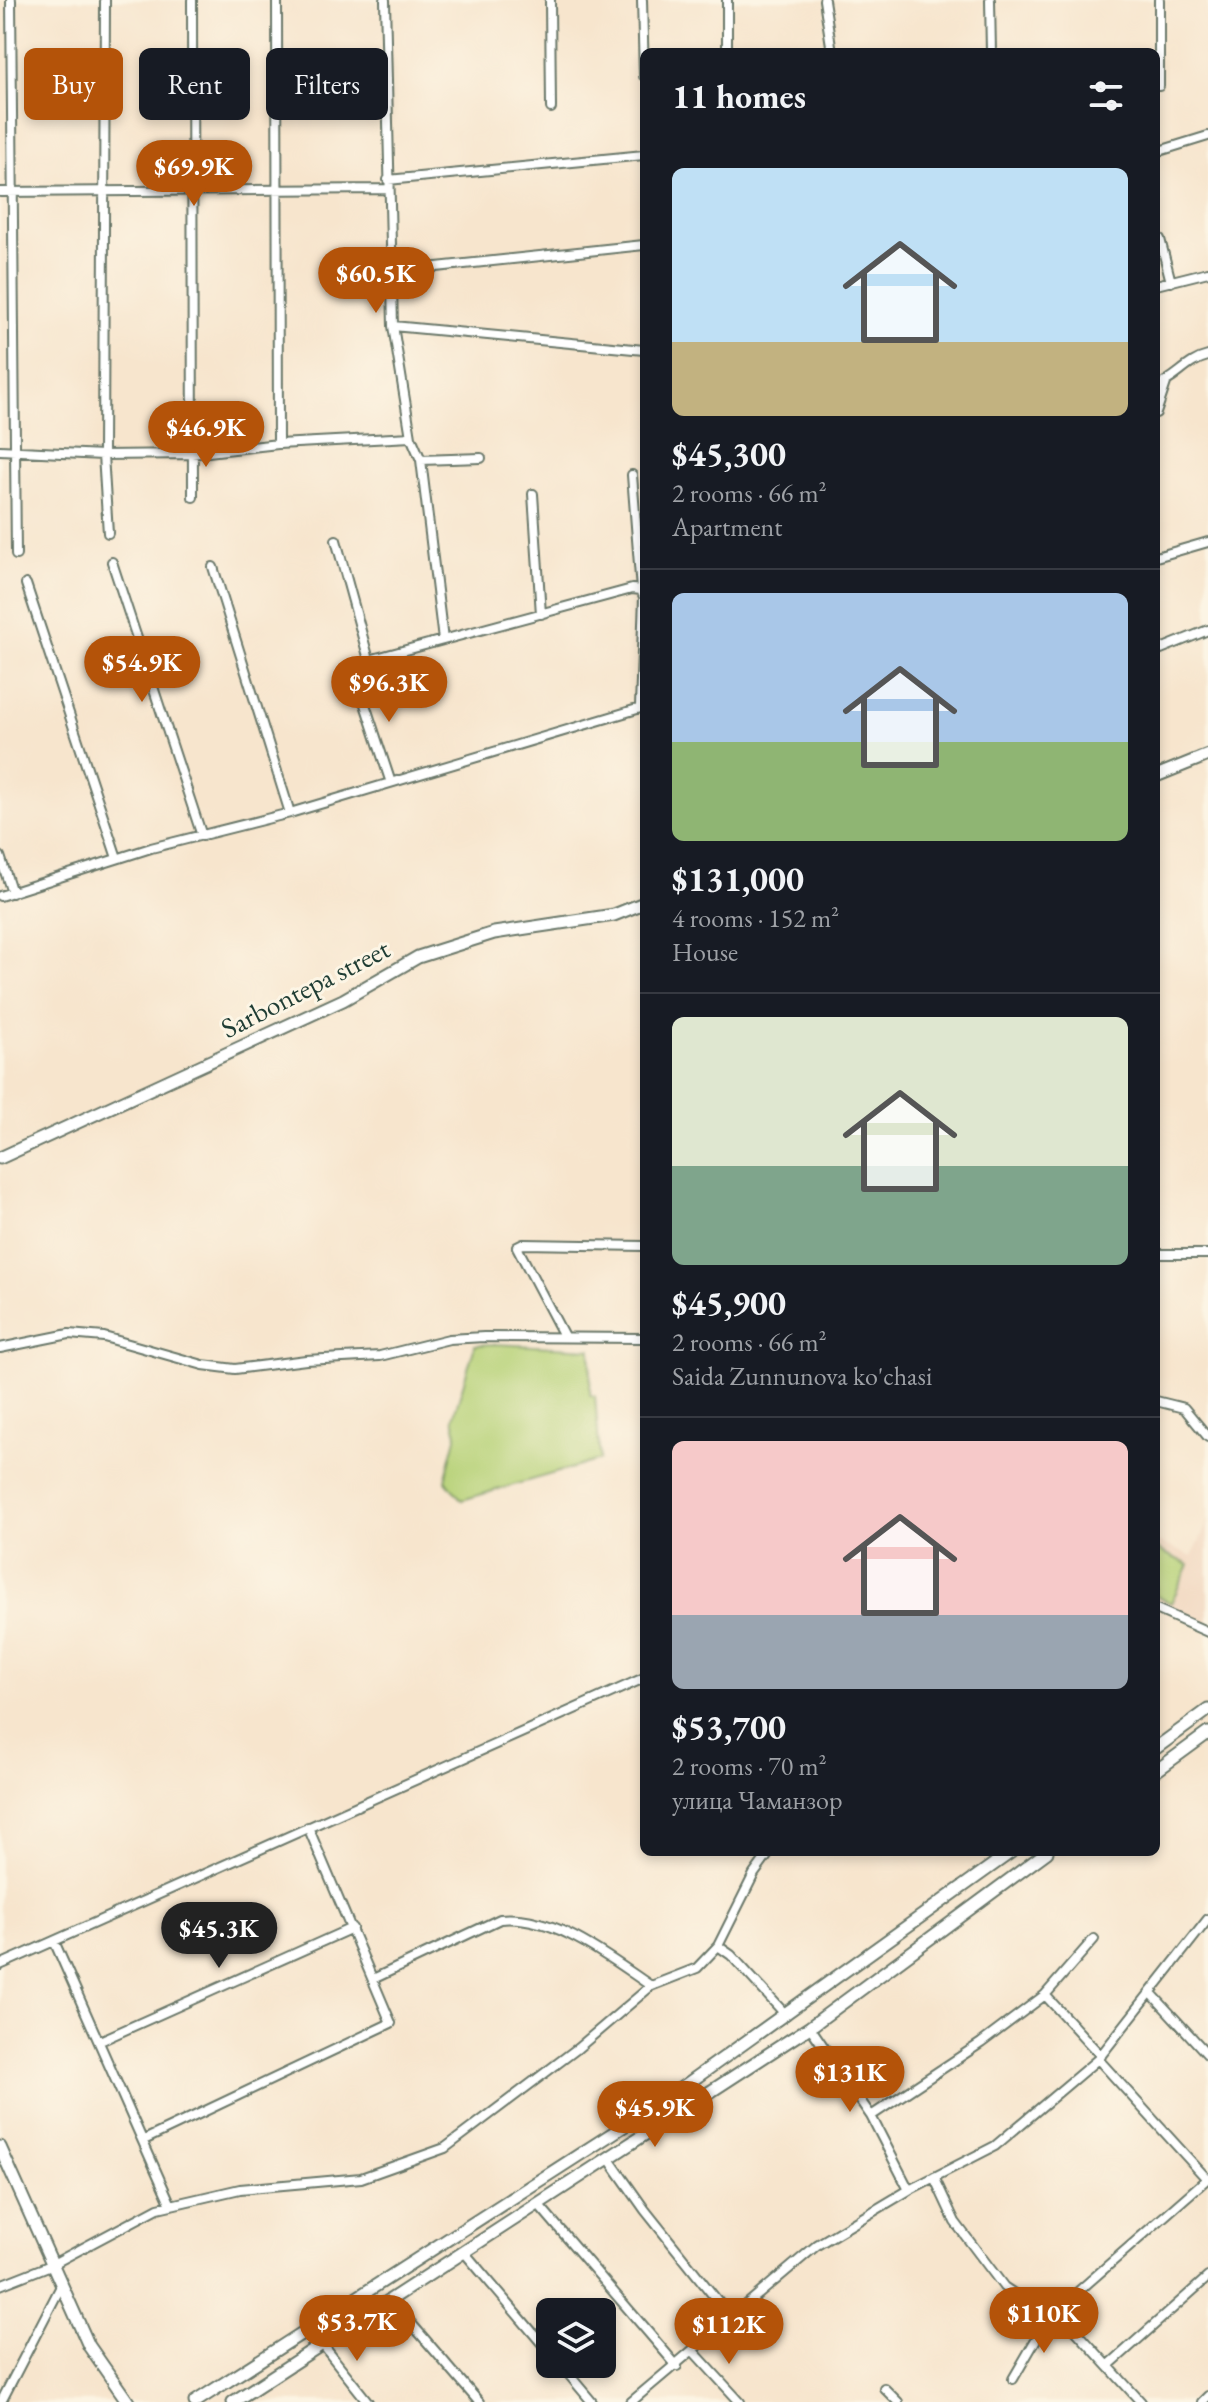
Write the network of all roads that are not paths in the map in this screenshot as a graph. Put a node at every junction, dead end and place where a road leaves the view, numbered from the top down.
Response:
1 (11, 0) edge
2 (105, 0) edge
3 (192, 0) edge
4 (277, 0) edge
5 (385, 0) edge
6 (550, 0) edge
7 (642, 0) edge
8 (727, 0) edge
9 (824, 0) edge
10 (990, 0) edge
11 (1159, 0) edge
12 (643, 48) edge
13 (727, 48) edge
14 (831, 48) edge
15 (991, 48) edge
16 (1159, 48) edge
17 (551, 108) dead end
18 (1208, 136) edge
19 (1160, 151) edge
20 (640, 155) edge
21 (388, 184) junction
22 (0, 192) edge
23 (15, 192) junction
24 (193, 192) junction
25 (278, 192) junction
26 (104, 194) junction
27 (1160, 239) edge
28 (640, 245) edge
29 (389, 272) junction
30 (1208, 272) edge
31 (1171, 282) junction
32 (1160, 284) edge
33 (393, 326) junction
34 (640, 350) edge
35 (1208, 356) edge
36 (1166, 383) junction
37 (1160, 385) edge
38 (1160, 401) edge
39 (411, 437) junction
40 (278, 444) junction
41 (0, 450) edge
42 (15, 450) junction
43 (191, 454) junction
44 (103, 455) junction
45 (481, 458) dead end
46 (421, 460) junction
47 (632, 475) dead end
48 (533, 494) dead end
49 (193, 497) dead end
50 (108, 533) dead end
51 (336, 540) dead end
52 (1208, 542) edge
53 (16, 555) dead end
54 (1160, 556) edge
55 (112, 562) dead end
56 (213, 567) dead end
57 (640, 577) edge
58 (26, 584) dead end
59 (640, 590) edge
60 (541, 614) junction
61 (1208, 630) edge
62 (443, 640) junction
63 (1160, 649) edge
64 (369, 660) junction
65 (640, 708) edge
66 (1208, 755) edge
67 (1160, 774) edge
68 (390, 780) junction
69 (290, 813) junction
70 (202, 836) junction
71 (0, 856) edge
72 (117, 858) junction
73 (12, 893) junction
74 (0, 896) edge
75 (640, 905) edge
76 (0, 1158) edge
77 (640, 1246) edge
78 (1160, 1254) edge
79 (1208, 1254) edge
80 (564, 1336) junction
81 (640, 1338) edge
82 (0, 1348) edge
83 (1160, 1402) edge
84 (1208, 1437) edge
85 (1160, 1611) edge
86 (1208, 1632) edge
87 (640, 1680) edge
88 (1208, 1710) edge
89 (1193, 1721) junction
90 (1206, 1735) edge
91 (1160, 1745) edge
92 (1160, 1768) edge
93 (308, 1827) junction
94 (767, 1856) edge
95 (1005, 1856) edge
96 (1042, 1856) edge
97 (1208, 1919) edge
98 (352, 1928) junction
99 (1094, 1939) dead end
100 (54, 1941) junction
101 (718, 1946) junction
102 (0, 1965) edge
103 (373, 1979) junction
104 (651, 1986) junction
105 (1152, 1994) junction
106 (1045, 1995) junction
107 (786, 2015) junction
108 (810, 2027) junction
109 (100, 2041) junction
110 (1208, 2055) edge
111 (1100, 2058) junction
112 (871, 2116) junction
113 (144, 2140) junction
114 (0, 2147) edge
115 (609, 2159) junction
116 (934, 2177) junction
117 (1207, 2178) edge
118 (909, 2190) junction
119 (171, 2205) junction
120 (539, 2205) junction
121 (464, 2252) junction
122 (51, 2265) junction
123 (1208, 2277) edge
124 (0, 2285) edge
125 (61, 2286) junction
126 (391, 2300) junction
127 (1057, 2310) junction
128 (1049, 2317) junction
129 (732, 2319) junction
130 (536, 2337) edge
131 (322, 2344) junction
132 (694, 2352) junction
133 (1109, 2365) junction
134 (677, 2366) junction
135 (572, 2378) edge
136 (1013, 2379) dead end
137 (884, 2388) dead end
138 (1208, 2396) edge
139 (252, 2397) edge
140 (1, 2402) edge
141 (128, 2402) edge
142 (195, 2402) edge
143 (233, 2402) edge
144 (368, 2402) edge
145 (479, 2402) edge
146 (592, 2402) edge
147 (631, 2402) edge
148 (740, 2402) edge
149 (898, 2402) edge
150 (1141, 2402) edge
151 (1202, 2402) edge

1 - 23 street
2 - 26 street
3 - 24 street
4 - 25 street
5 - 21 street
6 - 17 street
7 - 12 street
8 - 13 street
9 - 14 street
10 - 15 street
11 - 16 street
18 - 19 street
20 - 21 street
21 - 25 street
21 - 29 street
22 - 23 street
23 - 26 street
23 - 42 street
24 - 25 street
24 - 26 street
24 - 43 street
25 - 40 street
26 - 44 street
27 - 31 street
28 - 29 street
29 - 33 street
30 - 31 street
31 - 32 street
33 - 34 street
33 - 39 street
35 - 36 street
36 - 37 street
36 - 38 street
39 - 40 street
39 - 46 street
40 - 43 street
41 - 42 street
42 - 44 street
42 - 53 street
43 - 44 street
43 - 49 street
44 - 50 street
45 - 46 street
46 - 62 street
47 - 57 street
48 - 60 street
51 - 64 street
52 - 54 street
55 - 70 street
56 - 69 street
58 - 72 street
59 - 60 street
60 - 62 street
61 - 63 street
62 - 64 street
64 - 68 street
65 - 68 street
66 - 67 main road
68 - 69 street
69 - 70 street
70 - 72 street
71 - 73 street
72 - 73 street
73 - 74 street
75 - 76 main road, Sarbontepa street
77 - 80 street
78 - 79 street
80 - 81 street
80 - 82 street
83 - 84 street
85 - 86 street
87 - 93 street
88 - 89 main road
89 - 90 main road
89 - 91 main road
90 - 92 main road
93 - 98 street
93 - 100 street
94 - 101 street
95 - 107 main road
96 - 108 main road
97 - 105 street
98 - 103 street
98 - 109 street
99 - 106 street
100 - 102 street
100 - 109 street
101 - 104 street
101 - 107 street
103 - 104 street
103 - 113 street
104 - 119 street
105 - 110 street
105 - 111 street
106 - 111 street
106 - 112 street
107 - 142 main road
108 - 112 street
108 - 115 main road
109 - 113 street
111 - 116 street
111 - 117 street
112 - 118 street
113 - 119 street
114 - 122 main road
115 - 120 main road
115 - 129 street
116 - 118 street
116 - 128 street
117 - 127 street
118 - 129 street
119 - 122 street
120 - 121 main road
120 - 134 street
121 - 126 main road
121 - 130 street
122 - 124 street
122 - 125 main road
123 - 133 street
125 - 140 street
125 - 141 main road
126 - 131 main road
126 - 145 street
127 - 128 street
127 - 133 street
128 - 136 street
129 - 132 street
131 - 139 main road
131 - 144 street
132 - 134 street
132 - 148 street
133 - 150 street
134 - 147 street
135 - 146 street
137 - 149 street
138 - 151 street
139 - 143 main road

